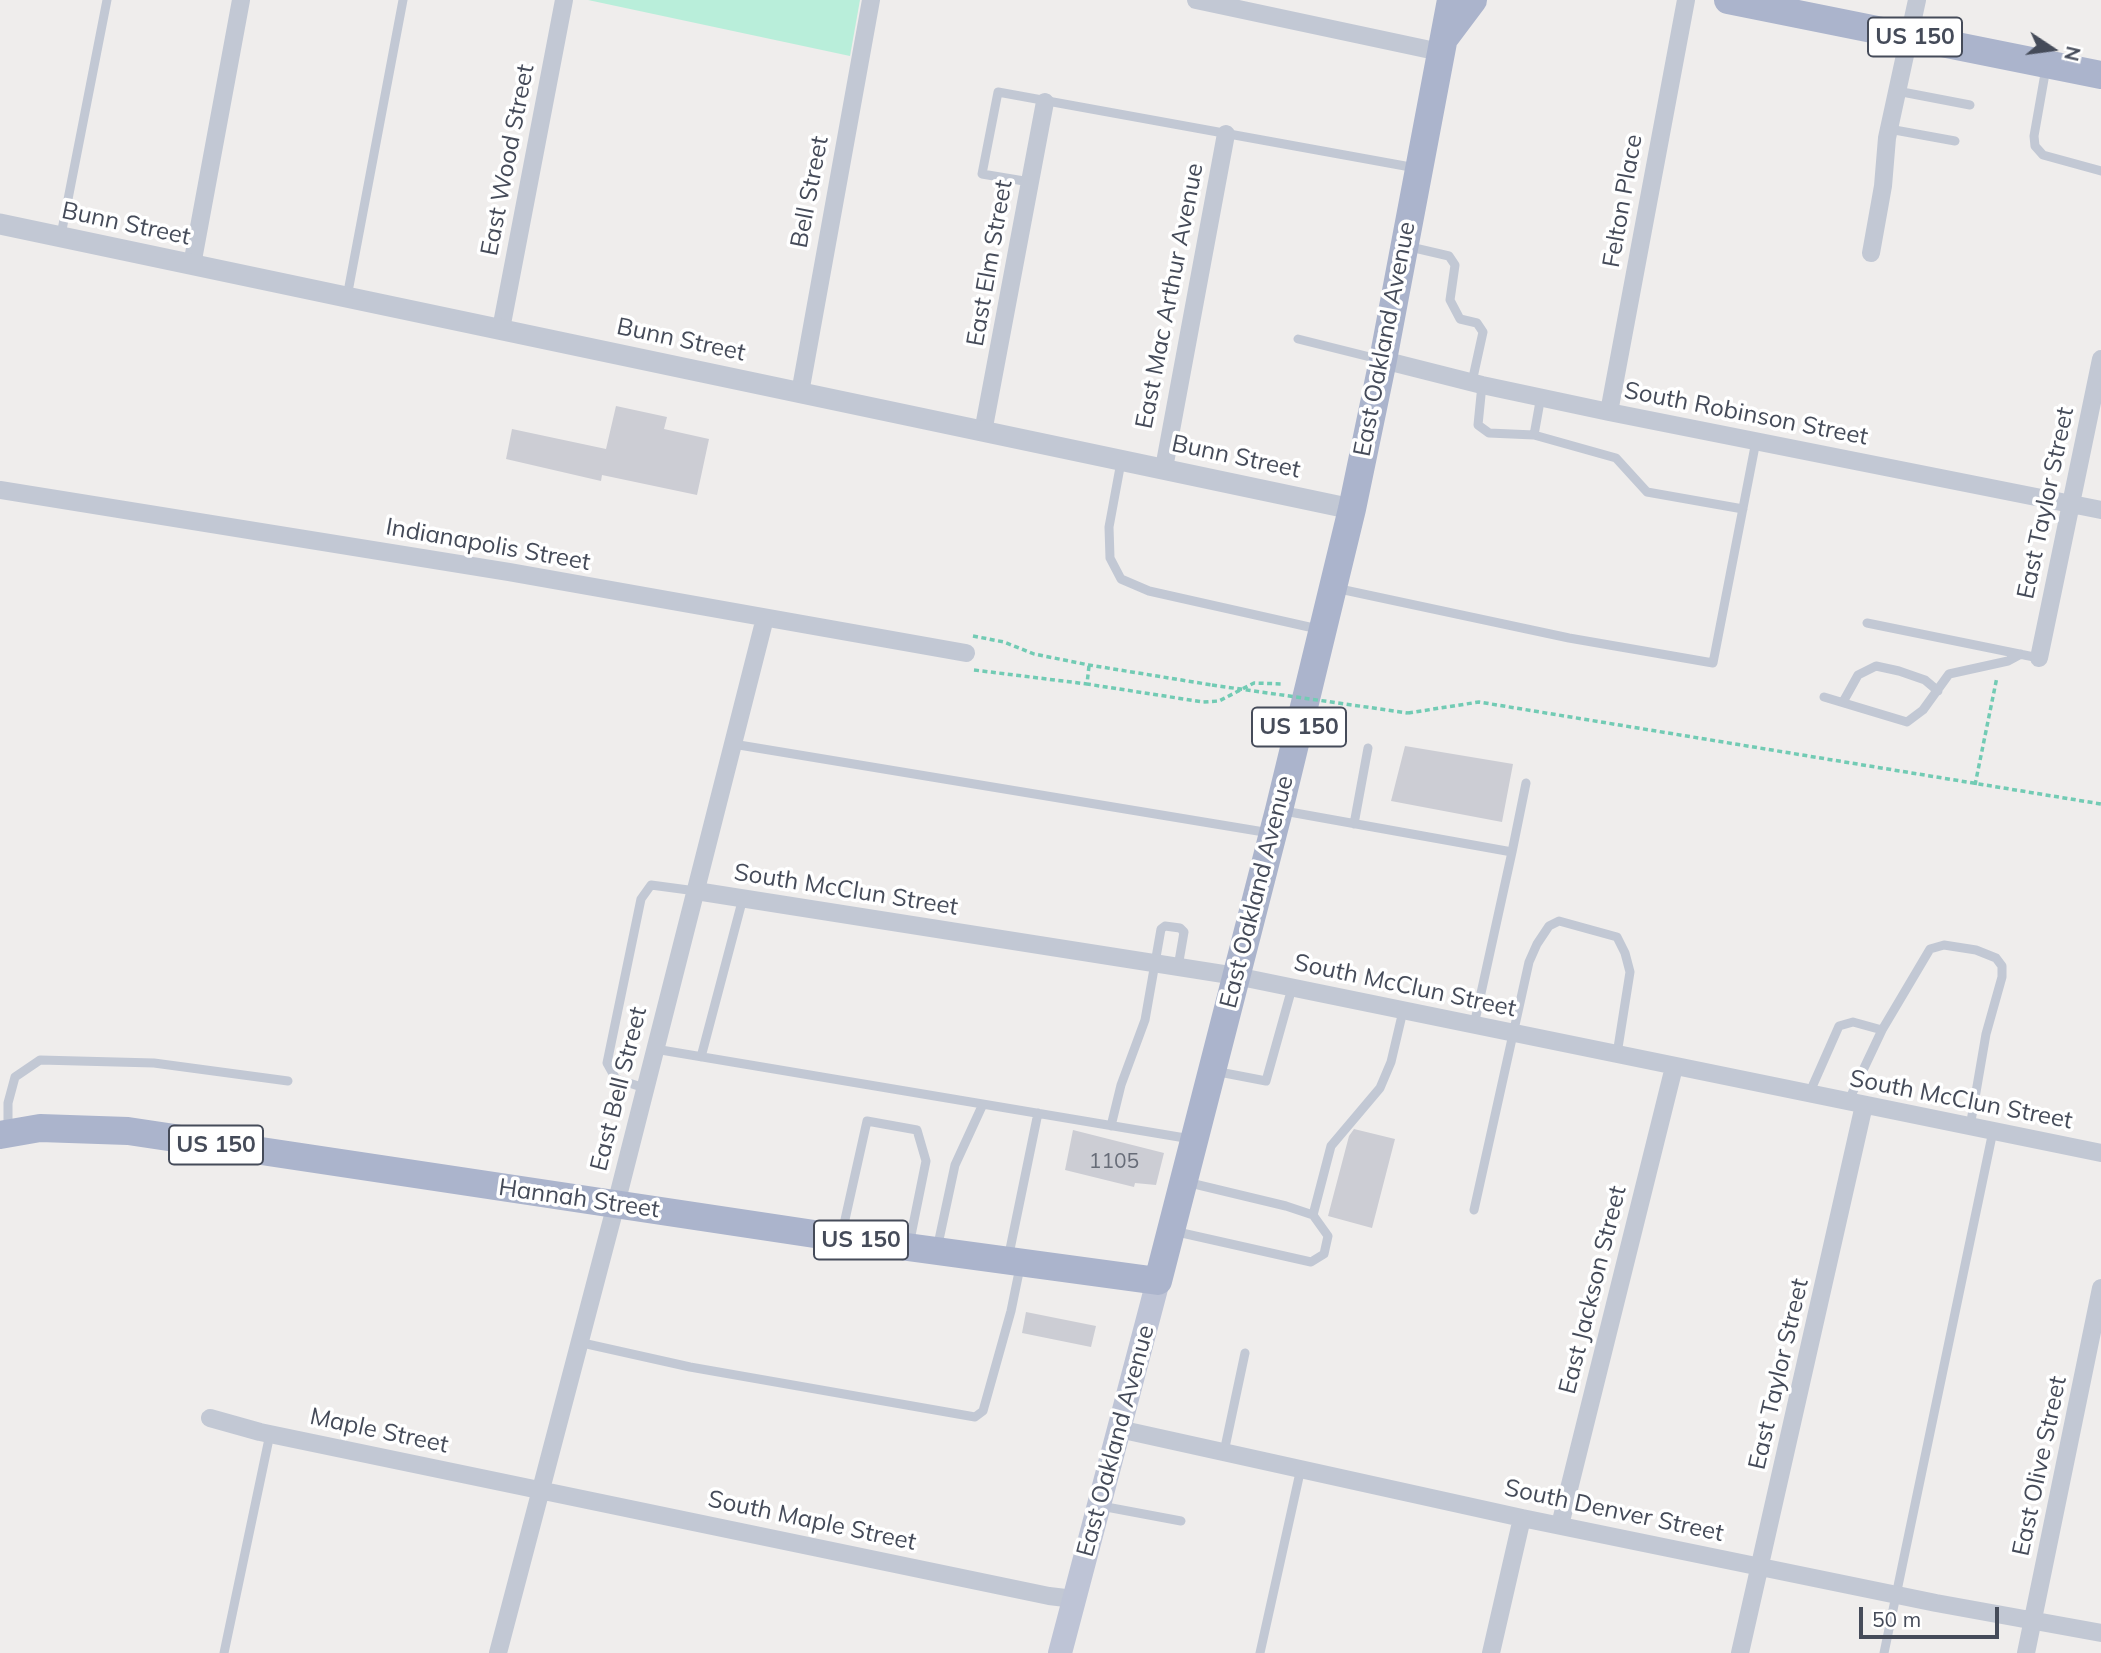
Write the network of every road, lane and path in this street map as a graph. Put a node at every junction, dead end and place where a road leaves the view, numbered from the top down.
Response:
1 (107, 0) edge
2 (241, 0) edge
3 (403, 0) edge
4 (564, 0) edge
5 (871, 0) edge
6 (1195, 0) edge
7 (1451, 0) edge
8 (1473, 0) edge
9 (1686, 0) edge
10 (1728, 0) edge
11 (1917, 0) edge
12 (1910, 36) junction
13 (1441, 46) junction
14 (2047, 63) junction
15 (2101, 75) edge
16 (1897, 91) junction
17 (1045, 102) junction
18 (1970, 105) dead end
19 (1889, 129) junction
20 (1226, 134) junction
21 (1955, 141) dead end
22 (1418, 168) junction
23 (2101, 170) edge
24 (1030, 181) junction
25 (0, 224) edge
26 (61, 237) junction
27 (1404, 246) junction
28 (1871, 253) dead end
29 (192, 265) junction
30 (347, 297) junction
31 (501, 329) junction
32 (1298, 339) dead end
33 (2101, 359) edge
34 (1383, 360) junction
35 (1477, 383) junction
36 (800, 393) junction
37 (1541, 397) junction
38 (1609, 412) junction
39 (983, 432) junction
40 (1534, 435) junction
41 (1756, 441) junction
42 (1122, 460) junction
43 (1164, 468) junction
44 (0, 490) edge
45 (2072, 505) junction
46 (1352, 509) junction
47 (1743, 509) junction
48 (2101, 510) edge
49 (1333, 588) junction
50 (765, 618) junction
51 (1867, 623) dead end
52 (1323, 630) junction
53 (967, 644) joint
54 (2021, 654) junction
55 (2039, 657) joint
56 (1089, 665) dead end
57 (1997, 677) dead end
58 (1087, 684) junction
59 (1284, 684) dead end
60 (1212, 685) dead end
61 (1938, 691) junction
62 (1824, 697) dead end
63 (1843, 702) junction
64 (733, 744) junction
65 (1368, 748) dead end
66 (1525, 783) dead end
67 (1975, 785) junction
68 (2101, 804) edge
69 (1275, 822) junction
70 (1354, 824) junction
71 (1512, 852) junction
72 (696, 891) junction
73 (743, 898) junction
74 (1155, 963) junction
75 (1178, 967) junction
76 (1236, 976) junction
77 (1292, 988) junction
78 (1404, 1011) junction
79 (1474, 1025) junction
80 (1882, 1030) junction
81 (1514, 1034) junction
82 (655, 1049) junction
83 (1617, 1055) junction
84 (701, 1057) junction
85 (1674, 1067) junction
86 (1212, 1070) junction
87 (288, 1081) dead end
88 (645, 1088) junction
89 (1809, 1094) junction
90 (983, 1104) junction
91 (1856, 1104) junction
92 (1038, 1113) junction
93 (1111, 1126) junction
94 (1970, 1127) junction
95 (1993, 1131) junction
96 (4, 1134) edge
97 (1195, 1140) junction
98 (2101, 1153) edge
99 (1184, 1182) junction
100 (615, 1204) junction
101 (1474, 1210) dead end
102 (1314, 1215) junction
103 (1172, 1231) junction
104 (841, 1238) junction
105 (909, 1247) junction
106 (937, 1251) junction
107 (1014, 1261) junction
108 (1158, 1281) junction
109 (2101, 1288) edge
110 (578, 1342) junction
111 (1245, 1353) dead end
112 (210, 1418) dead end
113 (1119, 1429) junction
114 (270, 1434) junction
115 (1224, 1452) junction
116 (1301, 1468) junction
117 (540, 1489) junction
118 (1099, 1505) junction
119 (1522, 1518) junction
120 (1181, 1521) dead end
121 (1560, 1525) junction
122 (1761, 1567) junction
123 (1897, 1594) junction
124 (1074, 1599) junction
125 (2033, 1620) junction
126 (2101, 1633) edge
127 (223, 1653) edge
128 (498, 1653) edge
129 (1060, 1653) edge
130 (1259, 1653) edge
131 (1491, 1653) edge
132 (1740, 1653) edge
133 (1884, 1653) edge
134 (2026, 1653) edge

1 - 26 lane
2 - 29 street
3 - 30 lane
4 - 31 street, East Wood Street
5 - 36 street, Bell Street
6 - 13 street
7 - 13 main road, East Oakland Avenue / US 150
8 - 13 main road
9 - 38 street, Felton Place
10 - 12 main road, US 150
11 - 12 street
12 - 14 main road, US 150
12 - 16 street
13 - 22 main road, East Oakland Avenue / US 150
14 - 15 main road, US 150
14 - 23 lane
16 - 18 lane
16 - 19 street
17 - 20 lane
17 - 24 street, East Elm Street
17 - 24 lane
19 - 21 lane
19 - 28 street
20 - 22 lane
20 - 43 street, East Mac Arthur Avenue
22 - 27 main road, East Oakland Avenue / US 150
24 - 39 street, East Elm Street
25 - 26 street, Bunn Street
26 - 29 street, Bunn Street
27 - 34 main road, East Oakland Avenue / US 150
27 - 35 lane
29 - 30 street, Bunn Street
30 - 31 street, Bunn Street
31 - 36 street, Bunn Street
32 - 34 lane
33 - 45 street, East Taylor Street
34 - 35 street, South Robinson Street
34 - 46 main road, East Oakland Avenue / US 150
35 - 37 street, South Robinson Street
35 - 40 lane
36 - 39 street, Bunn Street
37 - 38 street, South Robinson Street
37 - 40 lane
38 - 41 street, South Robinson Street
39 - 42 street, Bunn Street
40 - 47 lane
41 - 45 street, South Robinson Street
41 - 47 lane
42 - 43 street, Bunn Street
42 - 52 lane
43 - 46 street, Bunn Street
44 - 50 street, Indianapolis Street
45 - 48 street, South Robinson Street
45 - 55 street, East Taylor Street
46 - 49 main road, East Oakland Avenue / US 150
47 - 49 lane
49 - 52 main road, East Oakland Avenue / US 150
50 - 53 street, Indianapolis Street
50 - 64 street, East Bell Street
51 - 54 lane
52 - 69 main road, East Oakland Avenue / US 150
53 - 58 path
54 - 55 lane
54 - 61 lane
56 - 58 path
57 - 67 path
58 - 59 path
60 - 67 path, bridge
61 - 63 lane
61 - 63 lane
62 - 63 lane
64 - 69 lane
64 - 72 street, East Bell Street
65 - 70 lane
66 - 71 lane
67 - 68 path
69 - 70 lane
69 - 76 main road, East Oakland Avenue / US 150
70 - 71 lane
71 - 79 lane
72 - 73 street, South McClun Street
72 - 82 street, East Bell Street
72 - 88 lane
73 - 74 street, South McClun Street
73 - 84 lane
74 - 75 street, South McClun Street
74 - 75 lane
74 - 93 lane
75 - 76 street, South McClun Street
76 - 77 street, South McClun Street
76 - 86 main road, East Oakland Avenue / US 150
77 - 78 street, South McClun Street
77 - 86 lane
78 - 79 street, South McClun Street
78 - 102 lane
79 - 81 street, South McClun Street
80 - 89 lane
80 - 91 lane
80 - 94 lane
81 - 83 street, South McClun Street
81 - 83 lane
81 - 101 lane
82 - 84 lane
82 - 88 street, East Bell Street
83 - 85 street, South McClun Street
84 - 90 lane
85 - 89 street, South McClun Street
85 - 121 street, East Jackson Street
86 - 97 main road, East Oakland Avenue / US 150
87 - 96 lane
88 - 100 street, East Bell Street
89 - 91 street, South McClun Street
90 - 92 lane
90 - 106 lane
91 - 94 street, South McClun Street
91 - 122 street, East Taylor Street
92 - 93 lane
92 - 107 lane
93 - 97 lane
94 - 95 street, South McClun Street
95 - 98 street, South McClun Street
95 - 123 lane
96 - 100 main road, Hannah Street / US 150
97 - 99 main road, East Oakland Avenue / US 150
99 - 102 lane
99 - 103 main road, East Oakland Avenue / US 150
100 - 104 main road, Hannah Street / US 150
100 - 110 street, East Bell Street
102 - 103 lane
103 - 108 main road, East Oakland Avenue / US 150
104 - 105 main road, Hannah Street / US 150
104 - 105 lane
105 - 106 main road, Hannah Street / US 150
106 - 107 main road, Hannah Street / US 150
107 - 108 main road, Hannah Street / US 150
107 - 110 lane
108 - 113 main road, East Oakland Avenue
109 - 125 street, East Olive Street
110 - 117 street, East Bell Street
111 - 115 lane
112 - 114 street, Maple Street
113 - 115 street, South Denver Street
113 - 118 main road, East Oakland Avenue
114 - 117 street, Maple Street
114 - 127 lane
115 - 116 street, South Denver Street
116 - 119 street, South Denver Street
116 - 130 lane
117 - 124 street, South Maple Street
117 - 128 street, East Bell Street
118 - 120 lane
118 - 124 main road, East Oakland Avenue
119 - 121 street, South Denver Street
119 - 131 street
121 - 122 street, South Denver Street
122 - 123 street, South Denver Street
122 - 132 street, East Taylor Street
123 - 125 street, South Denver Street
123 - 133 lane
124 - 129 main road, East Oakland Avenue
125 - 126 street, South Denver Street
125 - 134 street, East Olive Street

